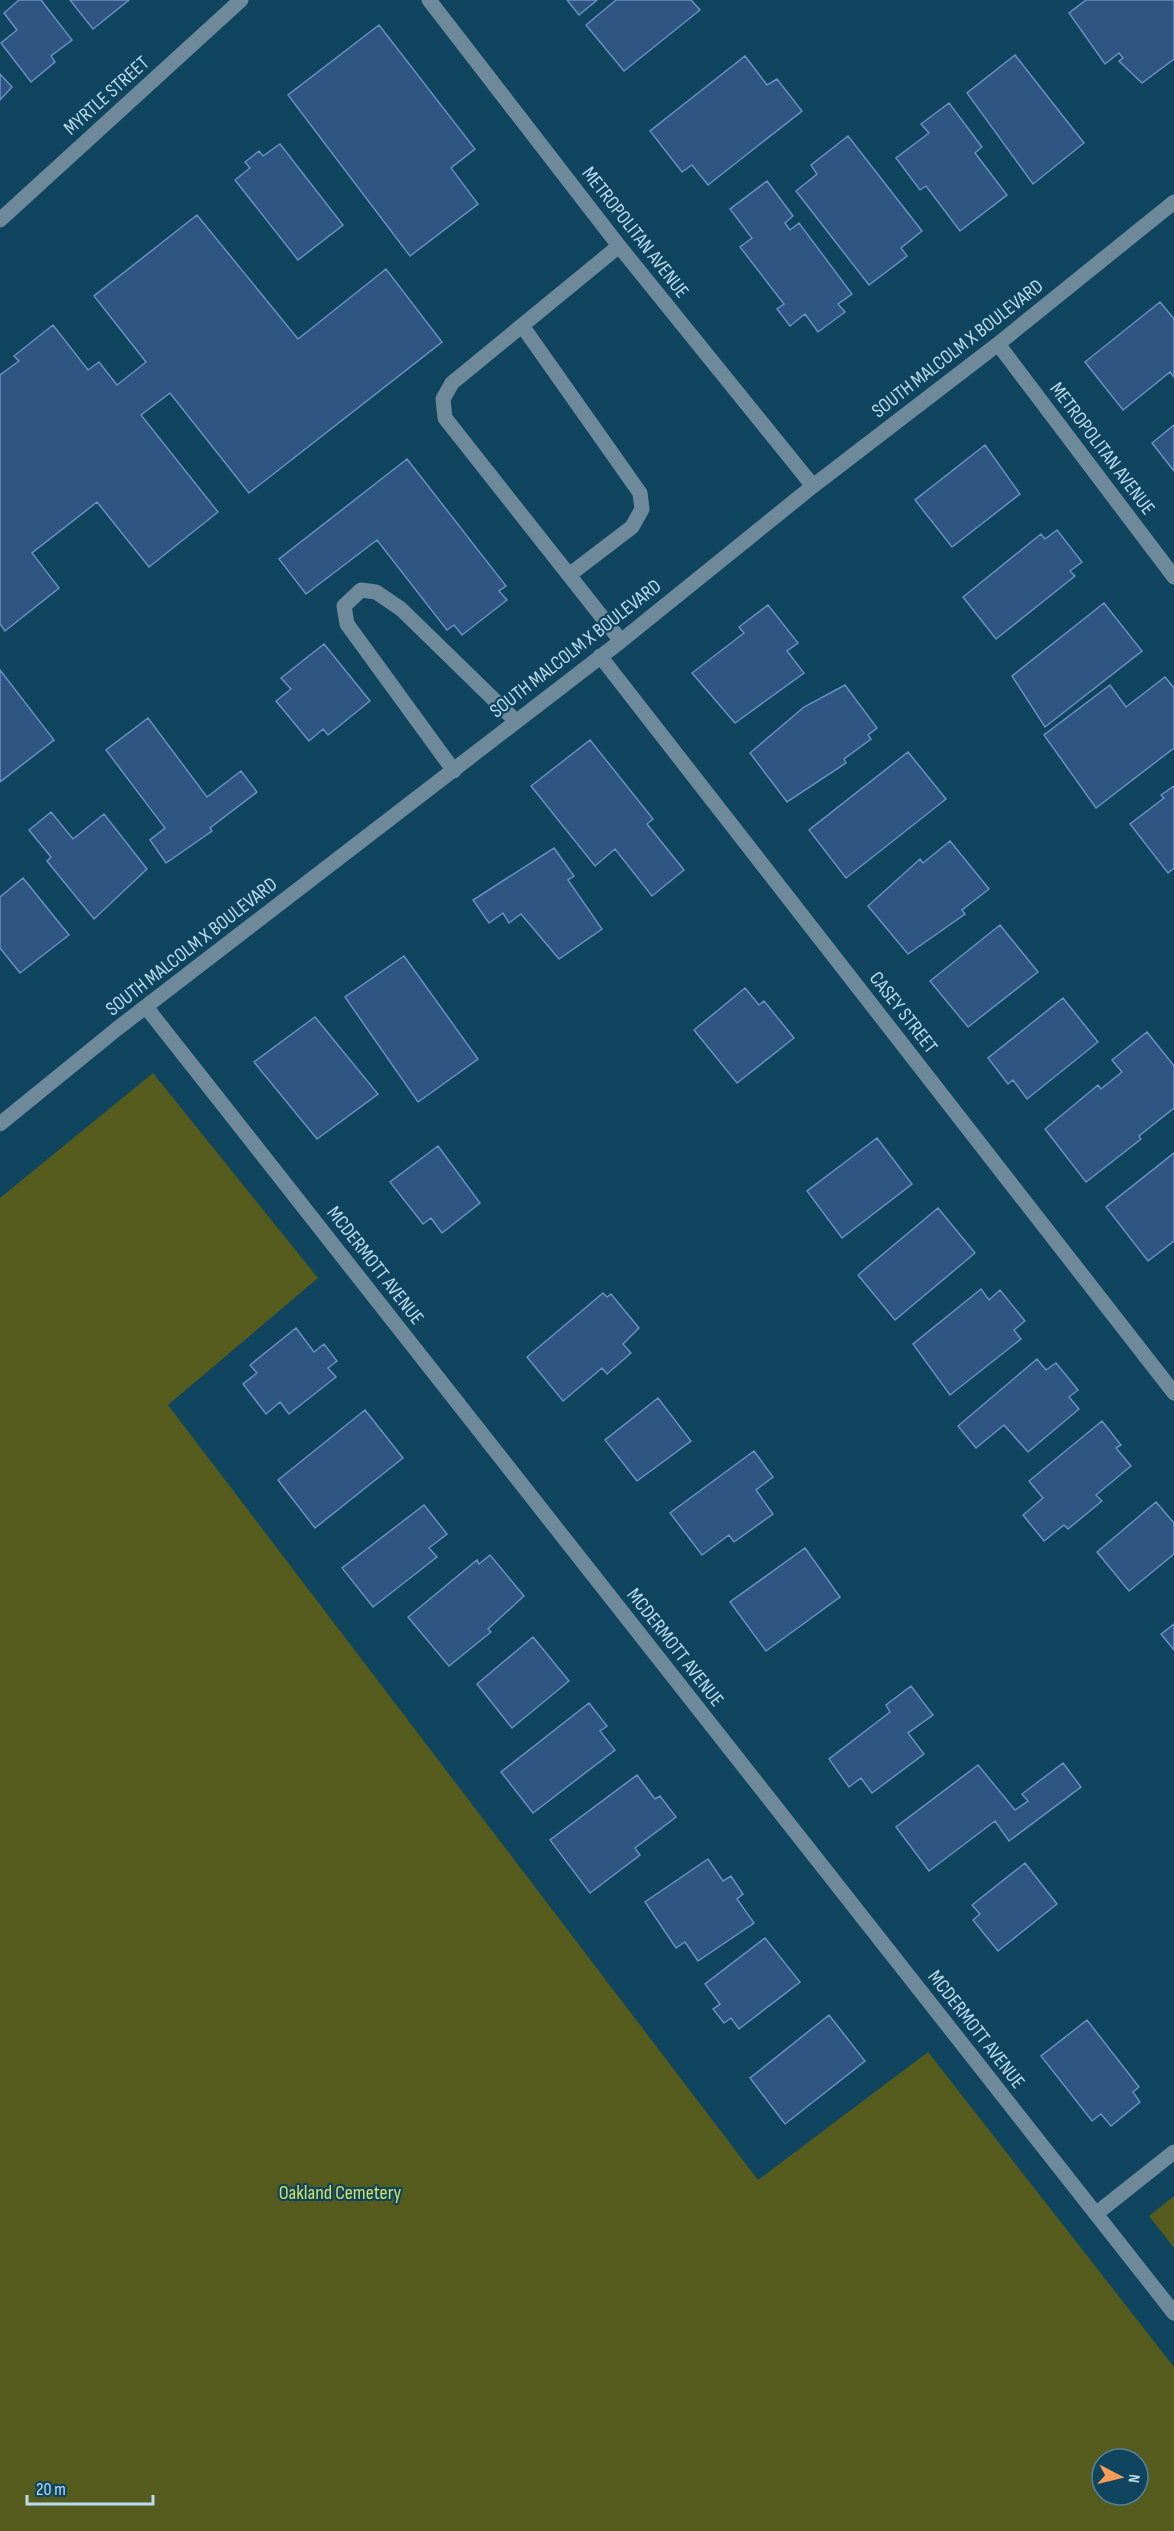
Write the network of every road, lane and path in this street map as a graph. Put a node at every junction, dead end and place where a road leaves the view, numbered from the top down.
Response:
1 (241, 0) edge
2 (429, 0) edge
3 (1174, 202) edge
4 (0, 220) edge
5 (620, 246) junction
6 (523, 327) junction
7 (998, 344) junction
8 (813, 486) junction
9 (569, 575) junction
10 (1174, 577) edge
11 (621, 641) junction
12 (600, 656) junction
13 (516, 721) junction
14 (453, 771) junction
15 (146, 1007) junction
16 (0, 1124) edge
17 (1174, 1393) edge
18 (1174, 2152) edge
19 (1097, 2213) junction
20 (1174, 2313) edge

1 - 4 street, MYRTLE STREET
2 - 5 street, METROPOLITAN AVENUE
3 - 7 street, SOUTH MALCOLM X BOULEVARD
5 - 6 street
5 - 8 street, METROPOLITAN AVENUE
6 - 9 street
6 - 9 street
7 - 8 street, SOUTH MALCOLM X BOULEVARD
7 - 10 street, METROPOLITAN AVENUE
8 - 11 street, SOUTH MALCOLM X BOULEVARD
9 - 11 street
11 - 12 street, SOUTH MALCOLM X BOULEVARD
12 - 13 street, SOUTH MALCOLM X BOULEVARD
12 - 17 street, CASEY STREET
13 - 14 street, SOUTH MALCOLM X BOULEVARD
13 - 14 street
14 - 15 street, SOUTH MALCOLM X BOULEVARD
15 - 16 street, SOUTH MALCOLM X BOULEVARD
15 - 19 street, MCDERMOTT AVENUE
18 - 19 street
19 - 20 street, MCDERMOTT AVENUE

